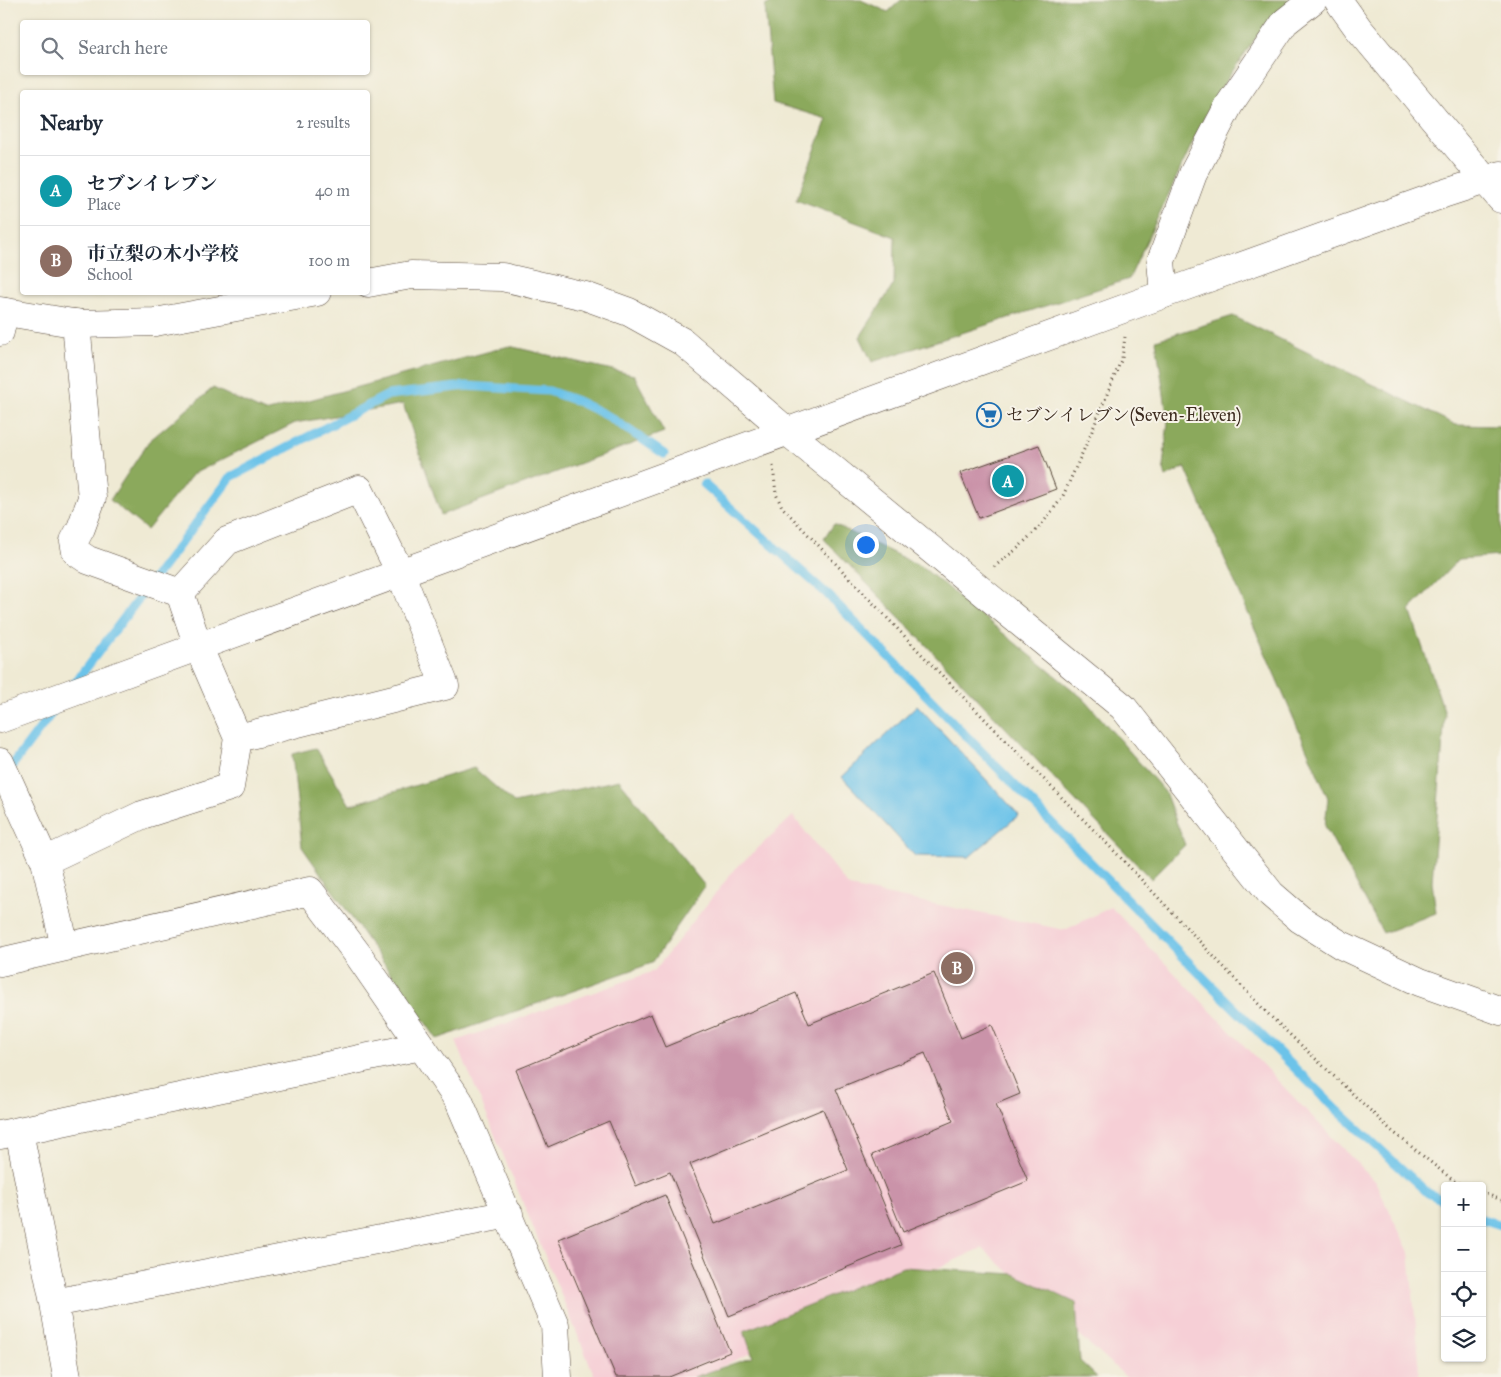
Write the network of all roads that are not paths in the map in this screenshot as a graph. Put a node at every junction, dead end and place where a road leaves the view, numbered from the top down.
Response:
1 (1313, 0) edge
2 (1338, 0) edge
3 (1496, 185) edge
4 (370, 283) edge
5 (1164, 294) junction
6 (301, 295) edge
7 (1, 319) edge
8 (76, 323) junction
9 (788, 432) junction
10 (400, 572) junction
11 (180, 593) junction
12 (198, 646) junction
13 (0, 719) edge
14 (238, 738) junction
15 (0, 762) edge
16 (45, 861) junction
17 (65, 947) junction
18 (0, 962) edge
19 (1501, 1011) edge
20 (421, 1046) junction
21 (10, 1133) edge
22 (509, 1214) junction
23 (54, 1303) junction
24 (67, 1377) edge
25 (558, 1377) edge

1 - 5 street
2 - 3 street
3 - 5 street
4 - 9 street
5 - 9 street
6 - 8 street
7 - 8 street
8 - 11 street
9 - 10 street
9 - 19 street
10 - 11 street
10 - 12 street
10 - 14 street
11 - 12 street
12 - 13 street
12 - 14 street
14 - 16 street
15 - 16 street
16 - 17 street
17 - 18 street
17 - 20 street
20 - 21 street
20 - 22 street
21 - 23 street
22 - 23 street
22 - 25 street
23 - 24 street

